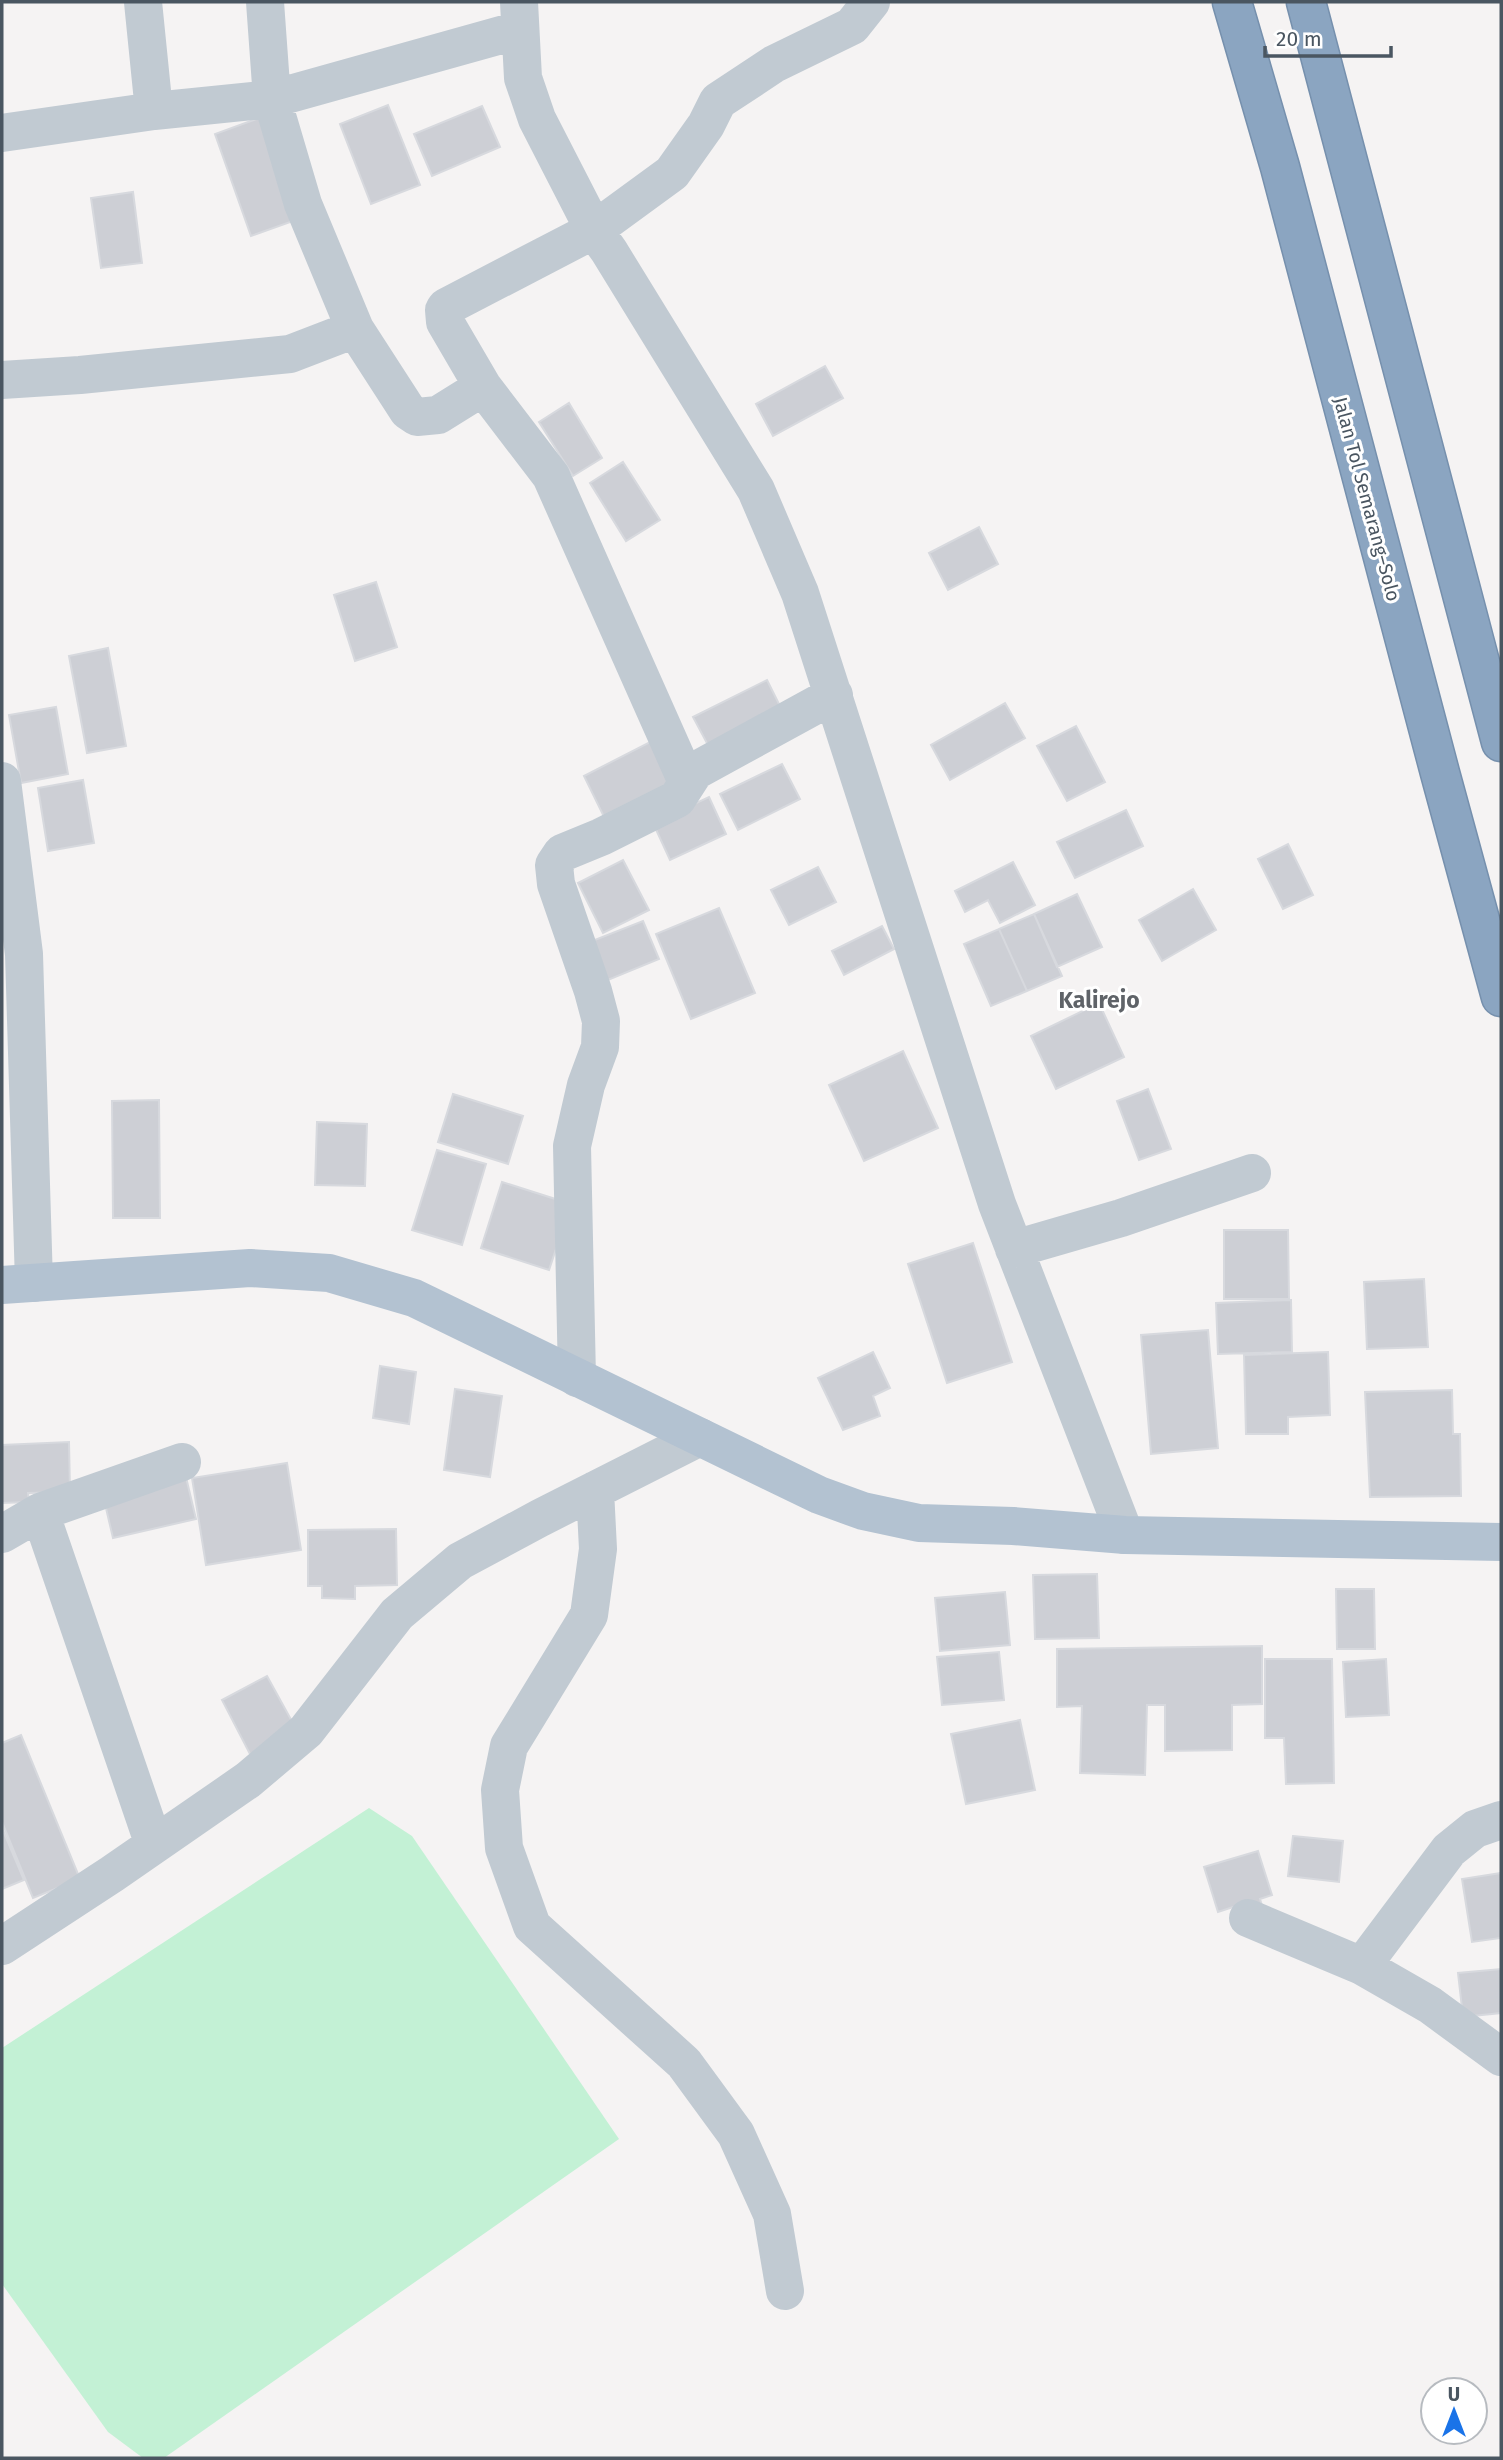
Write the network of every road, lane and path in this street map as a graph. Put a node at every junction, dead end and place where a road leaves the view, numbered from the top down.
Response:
1 (143, 2) edge
2 (265, 2) edge
3 (871, 2) edge
4 (1207, 2) edge
5 (1232, 2) edge
6 (1306, 2) edge
7 (519, 16) edge
8 (1253, 78) junction
9 (272, 99) junction
10 (155, 110) junction
11 (2, 134) edge
12 (594, 230) junction
13 (355, 329) junction
14 (2, 380) edge
15 (483, 387) junction
16 (834, 695) junction
17 (1501, 742) edge
18 (2, 781) edge
19 (687, 782) junction
20 (1501, 997) edge
21 (1252, 1173) dead end
22 (1014, 1249) junction
23 (18, 1284) edge
24 (576, 1378) junction
25 (700, 1437) junction
26 (183, 1462) dead end
27 (595, 1490) junction
28 (40, 1512) junction
29 (2, 1534) edge
30 (1125, 1535) junction
31 (1501, 1542) edge
32 (1501, 1820) edge
33 (155, 1845) junction
34 (1248, 1918) dead end
35 (2, 1947) edge
36 (1362, 1966) junction
37 (1501, 2057) edge
38 (785, 2291) dead end

1 - 10 street
2 - 9 street
3 - 12 street
4 - 8 highway
5 - 8 highway, Jalan Tol Semarang–Solo
6 - 17 highway
7 - 9 street
7 - 12 street
8 - 20 highway, Jalan Tol Semarang–Solo
9 - 10 street
9 - 13 street
10 - 11 street
12 - 15 street
12 - 16 street
13 - 14 street
13 - 15 street
15 - 19 street
16 - 19 street
16 - 22 street
18 - 23 street
19 - 24 street
21 - 22 street
22 - 30 street
23 - 24 main road
24 - 25 main road
25 - 27 street
25 - 30 main road
26 - 28 street
27 - 33 street
27 - 38 street
28 - 29 street
28 - 33 street
30 - 31 main road
32 - 36 street
33 - 35 street
34 - 36 street
36 - 37 street

